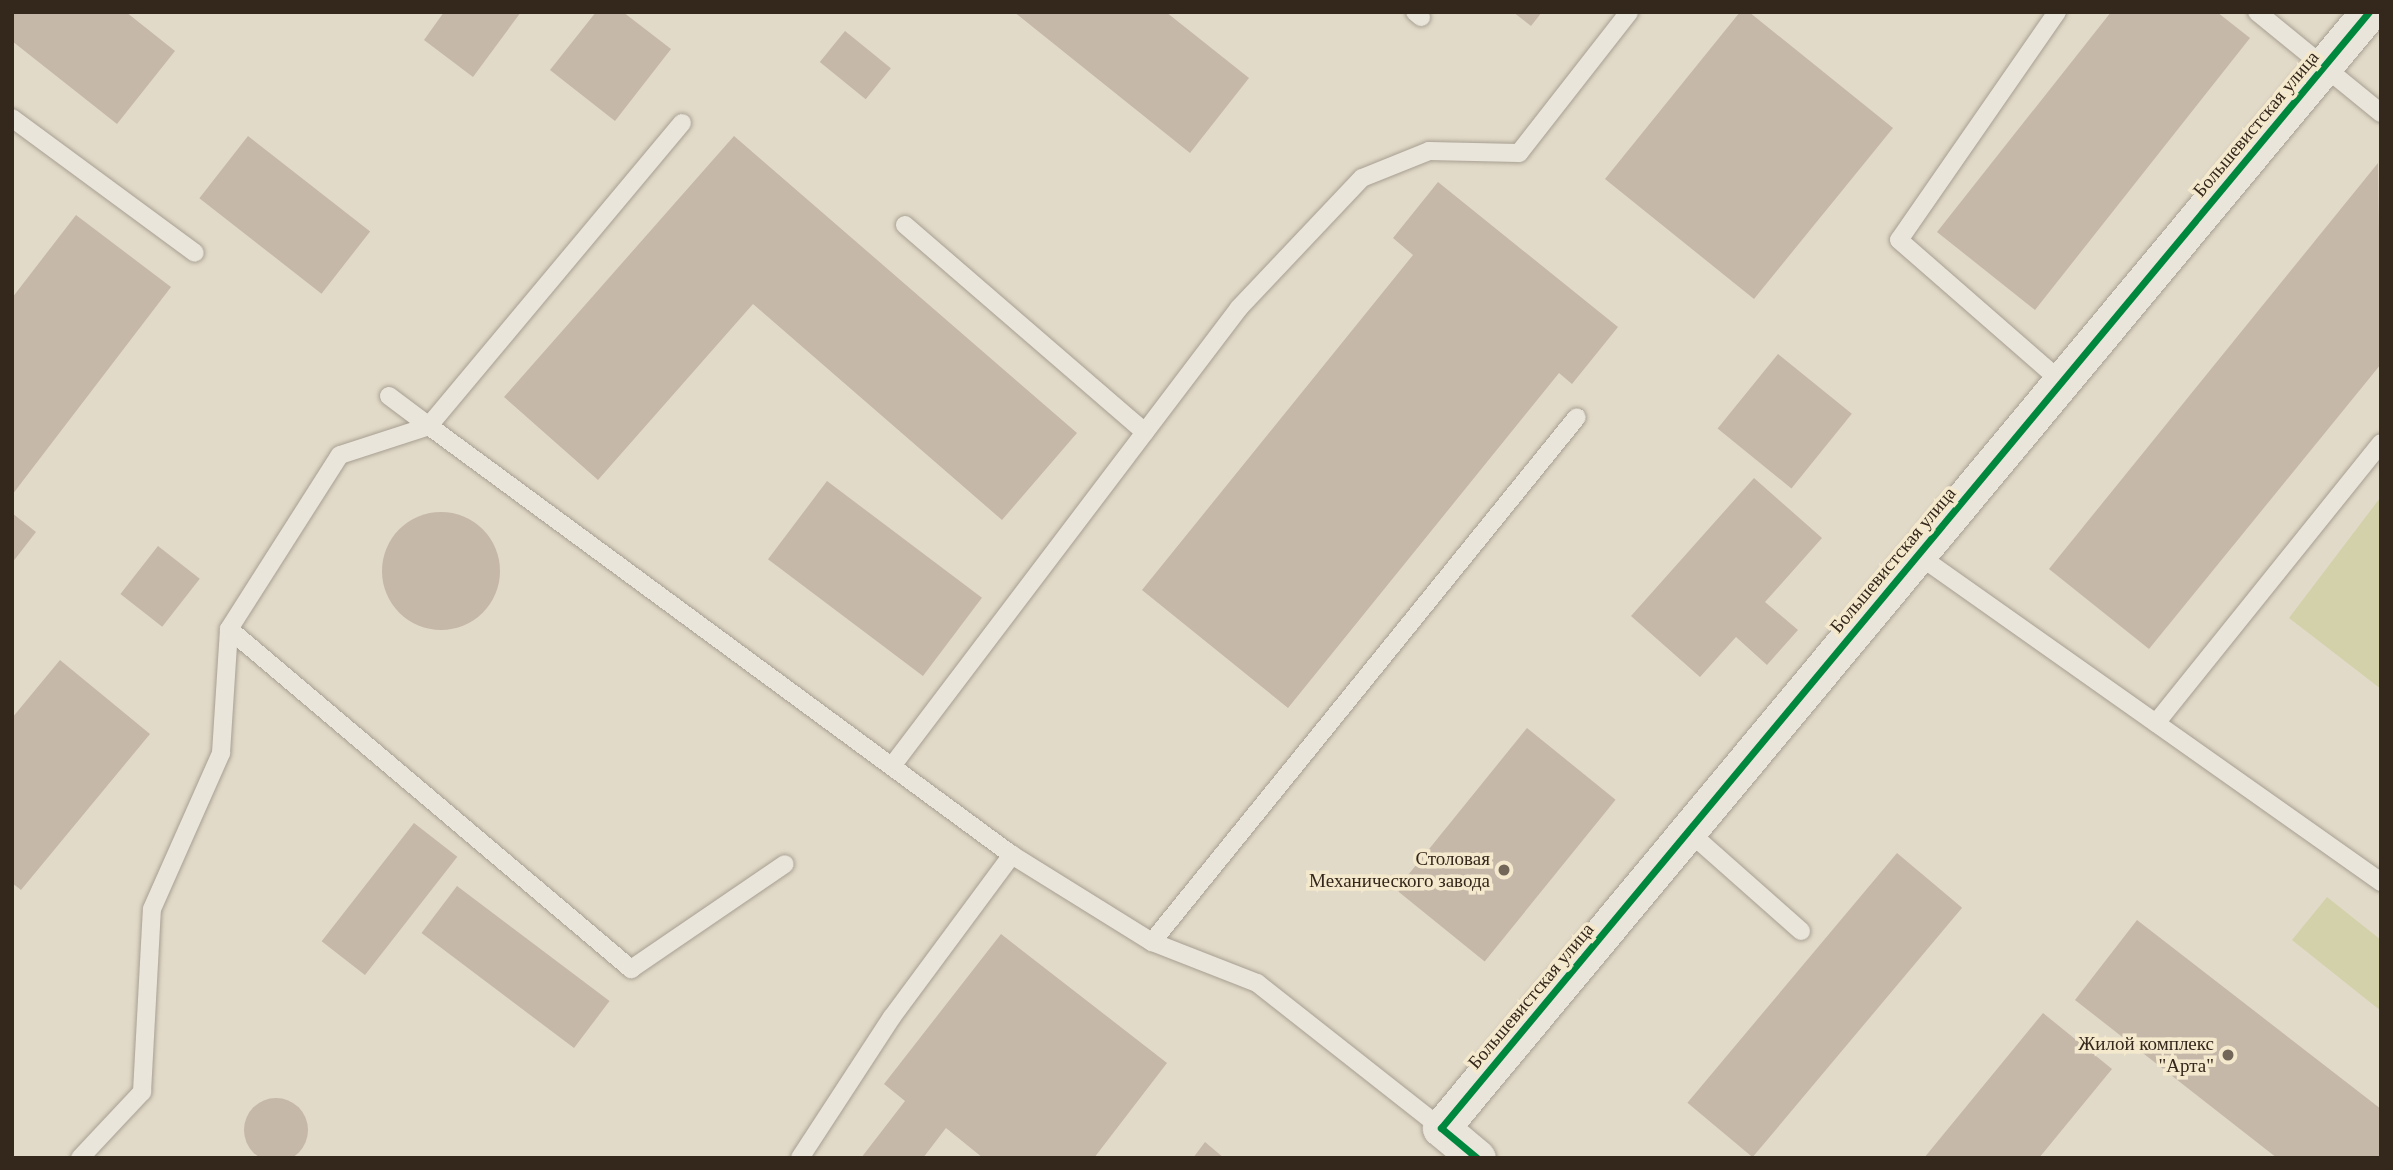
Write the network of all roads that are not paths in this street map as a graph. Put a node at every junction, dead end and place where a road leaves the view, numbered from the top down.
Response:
1 (1629, 12) edge
2 (2057, 12) edge
3 (2257, 12) edge
4 (2369, 12) edge
5 (2324, 67) junction
6 (2381, 113) edge
7 (12, 118) edge
8 (682, 123) dead end
9 (905, 225) dead end
10 (195, 253) dead end
11 (2062, 382) junction
12 (389, 396) dead end
13 (1577, 417) dead end
14 (429, 426) junction
15 (1145, 432) junction
16 (2381, 443) edge
17 (1918, 555) junction
18 (229, 629) junction
19 (2156, 723) junction
20 (892, 766) junction
21 (1688, 831) junction
22 (1013, 855) junction
23 (785, 864) dead end
24 (2381, 882) edge
25 (1801, 930) dead end
26 (1152, 942) junction
27 (1441, 1128) junction
28 (80, 1158) edge
29 (800, 1158) edge
30 (1477, 1158) edge

1 - 15 lane
2 - 11 lane
3 - 5 lane
4 - 5 street, Большевистская улица
5 - 6 lane
5 - 11 street, Большевистская улица
7 - 10 lane
8 - 14 lane
9 - 15 lane
11 - 17 street, Большевистская улица
12 - 14 lane
13 - 26 lane
14 - 18 lane
14 - 20 lane
15 - 20 lane
16 - 19 lane
17 - 19 lane
17 - 21 street, Большевистская улица
18 - 23 lane
18 - 28 lane
19 - 24 lane
20 - 22 lane
21 - 25 lane
21 - 27 street, Большевистская улица
22 - 26 lane
22 - 29 lane
26 - 27 lane
27 - 30 street

